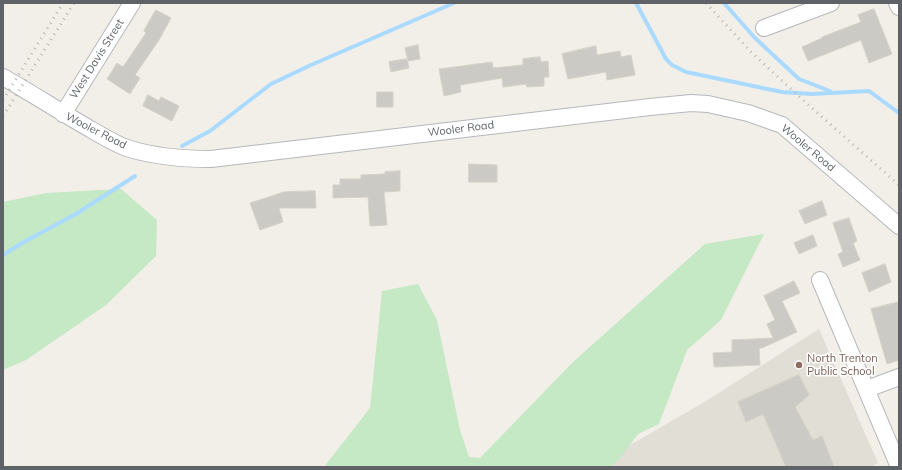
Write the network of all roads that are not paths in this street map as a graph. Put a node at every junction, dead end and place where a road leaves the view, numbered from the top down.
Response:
1 (132, 3) edge
2 (831, 3) edge
3 (897, 3) edge
4 (899, 7) edge
5 (764, 28) dead end
6 (3, 77) edge
7 (63, 114) junction
8 (899, 226) edge
9 (820, 280) dead end
10 (899, 377) edge
11 (866, 389) junction
12 (899, 467) edge

1 - 7 street, West Davis Street
2 - 5 street
3 - 4 street
6 - 7 street, Wooler Road
7 - 8 street, Wooler Road
9 - 11 street
10 - 11 street
11 - 12 street

